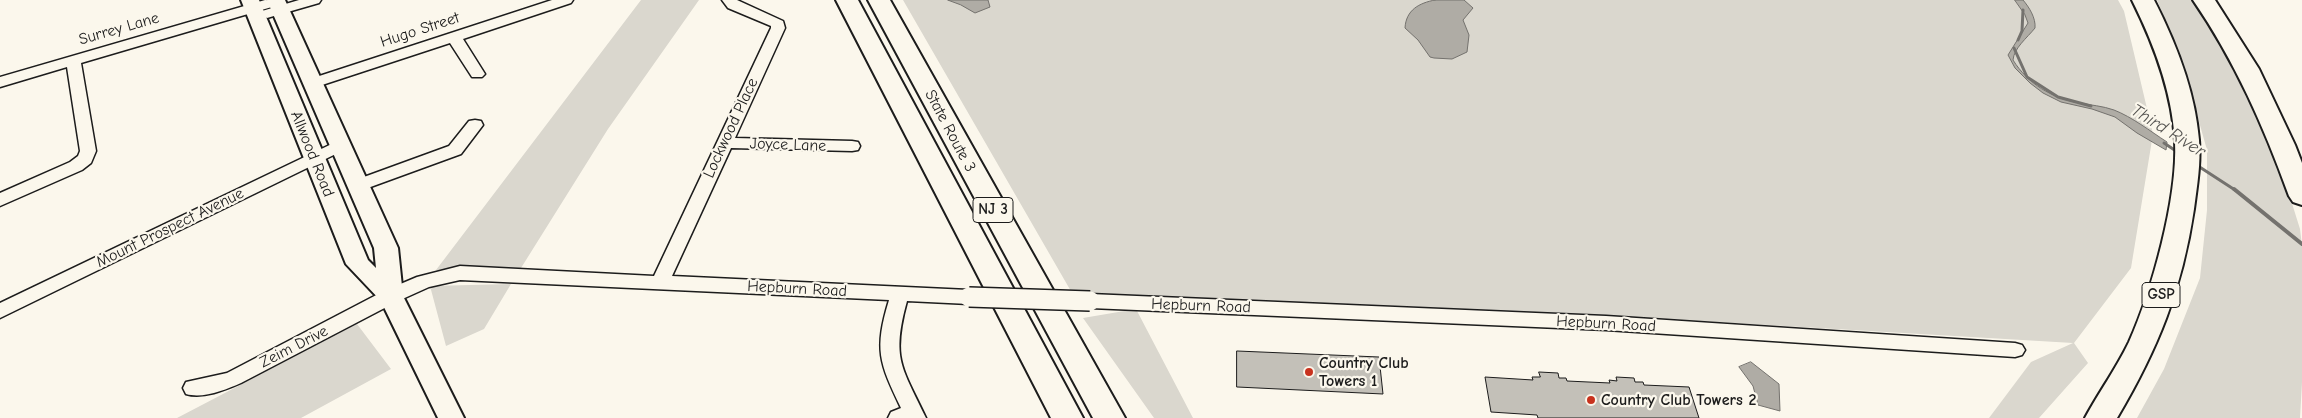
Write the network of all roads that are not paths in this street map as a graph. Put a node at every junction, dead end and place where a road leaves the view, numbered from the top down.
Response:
1 (314, 0) edge
2 (566, 0) edge
3 (729, 0) edge
4 (847, 0) edge
5 (2143, 0) edge
6 (2204, 0) edge
7 (278, 4) edge
8 (253, 8) edge
9 (885, 10) edge
10 (454, 37) junction
11 (73, 60) junction
12 (477, 74) dead end
13 (0, 82) edge
14 (313, 83) junction
15 (475, 125) dead end
16 (724, 143) junction
17 (340, 145) junction
18 (852, 146) dead end
19 (314, 158) junction
20 (358, 185) junction
21 (2302, 196) edge
22 (0, 200) edge
23 (660, 283) junction
24 (900, 294) junction
25 (391, 296) junction
26 (0, 311) edge
27 (2015, 350) dead end
28 (1049, 382) junction
29 (193, 388) dead end
30 (2100, 415) edge
31 (909, 416) edge
32 (451, 418) edge
33 (1061, 418) edge
34 (1067, 418) edge
35 (1109, 418) edge
36 (1129, 418) edge

1 - 7 street, Surrey Lane
2 - 10 street, Hugo Street
3 - 16 street, Lockwood Place
4 - 28 highway, State Route 3 / NJ 3
5 - 30 highway, GSP
6 - 21 highway
7 - 8 street, Surrey Lane
7 - 14 main road, Allwood Road
8 - 11 street, Surrey Lane
8 - 19 main road, Allwood Road
9 - 35 highway, State Route 3 / NJ 3
9 - 36 highway
10 - 12 street
10 - 14 street, Hugo Street
11 - 13 street, Surrey Lane
11 - 22 street
14 - 17 main road, Allwood Road
15 - 20 street
16 - 18 street, Joyce Lane
16 - 23 street, Lockwood Place
17 - 19 street, Mount Prospect Avenue
17 - 20 main road, Allwood Road
19 - 25 main road, Allwood Road
19 - 26 street, Mount Prospect Avenue
20 - 25 main road, Allwood Road
23 - 24 street, Hepburn Road
23 - 25 street, Hepburn Road
24 - 27 street, Hepburn Road, bridge
24 - 31 street
25 - 29 street, Zeim Drive
25 - 32 main road, Allwood Road
28 - 33 highway
28 - 34 highway, State Route 3 / NJ 3

